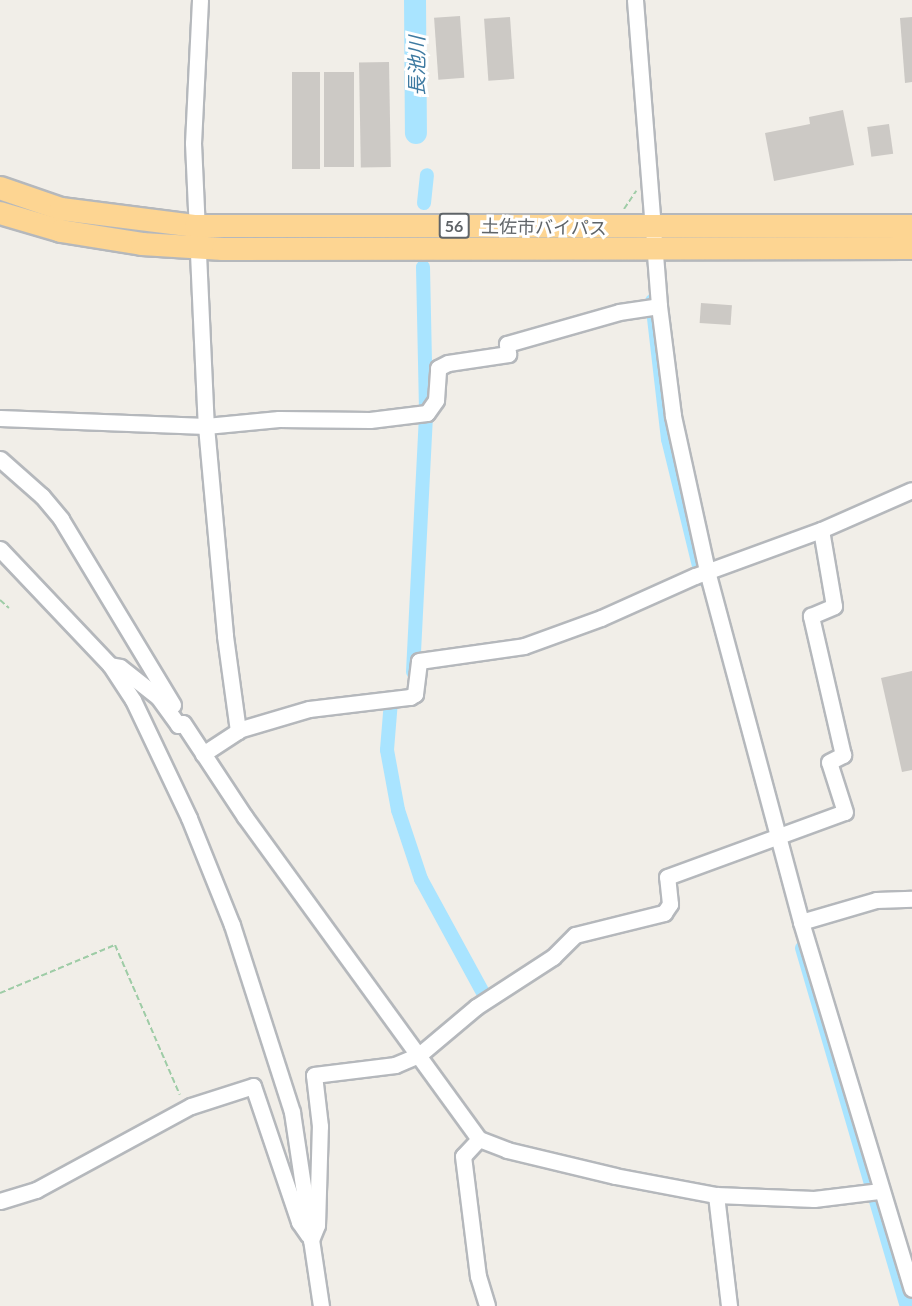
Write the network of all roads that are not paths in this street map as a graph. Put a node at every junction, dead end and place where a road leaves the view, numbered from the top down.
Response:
1 (200, 0) edge
2 (635, 0) edge
3 (0, 188) edge
4 (0, 213) edge
5 (912, 226) edge
6 (198, 237) junction
7 (656, 237) junction
8 (912, 248) edge
9 (653, 307) junction
10 (0, 418) edge
11 (206, 426) junction
12 (0, 459) edge
13 (912, 490) edge
14 (821, 530) junction
15 (0, 549) edge
16 (703, 573) junction
17 (110, 665) junction
18 (183, 723) junction
19 (238, 730) junction
20 (203, 754) junction
21 (775, 837) junction
22 (912, 899) edge
23 (801, 922) junction
24 (419, 1055) junction
25 (479, 1139) junction
26 (873, 1192) junction
27 (716, 1195) junction
28 (0, 1201) edge
29 (311, 1240) junction
30 (912, 1288) edge
31 (321, 1306) edge
32 (487, 1306) edge
33 (729, 1306) edge

1 - 6 street
2 - 7 street
3 - 6 highway, 土佐市バイパス / 56
4 - 6 highway, 土佐市バイパス / 56
5 - 7 highway, 土佐市バイパス / 56
6 - 7 highway, 土佐市バイパス / 56
6 - 11 street
7 - 8 highway, 土佐市バイパス / 56
7 - 9 street
9 - 11 street
9 - 16 street
10 - 11 street
11 - 19 street
12 - 18 street
13 - 14 street
14 - 16 street
14 - 21 street
15 - 17 street
16 - 19 street
16 - 21 street
17 - 18 street
17 - 29 street
18 - 20 street
19 - 20 street
20 - 24 street
21 - 23 street
21 - 24 street
22 - 23 street
23 - 26 street
24 - 25 street
24 - 29 street
25 - 27 street
25 - 32 street
26 - 27 street
26 - 30 street
27 - 33 street
28 - 29 street
29 - 31 street

